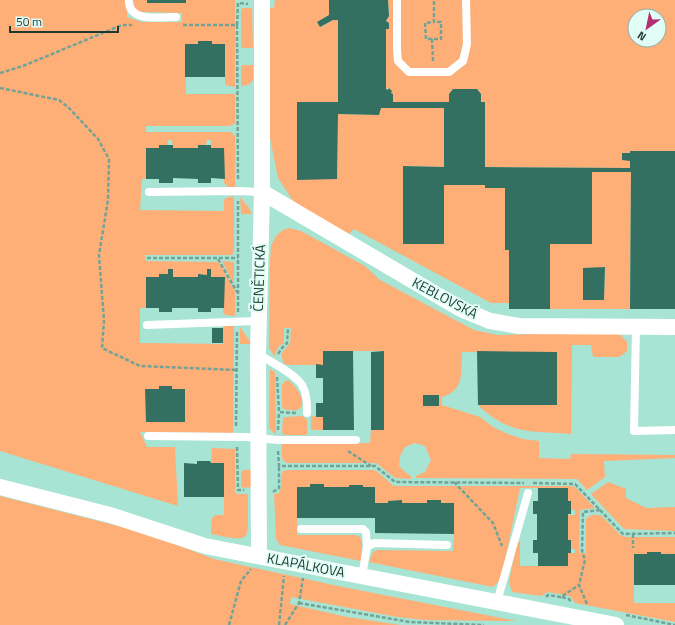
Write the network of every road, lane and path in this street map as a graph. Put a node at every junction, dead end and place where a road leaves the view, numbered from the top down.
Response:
1 (129, 0) edge
2 (397, 0) edge
3 (434, 0) edge
4 (466, 0) edge
5 (257, 2) edge
6 (177, 21) joint
7 (434, 22) junction
8 (135, 25) dead end
9 (237, 26) junction
10 (432, 39) junction
11 (433, 52) dead end
12 (0, 73) edge
13 (0, 88) edge
14 (238, 191) junction
15 (148, 192) dead end
16 (262, 192) junction
17 (147, 258) dead end
18 (218, 258) junction
19 (238, 258) junction
20 (238, 293) junction
21 (258, 321) junction
22 (238, 322) junction
23 (147, 325) dead end
24 (636, 327) junction
25 (675, 327) edge
26 (288, 328) dead end
27 (258, 353) junction
28 (277, 366) junction
29 (237, 370) junction
30 (279, 412) junction
31 (308, 413) joint
32 (675, 430) edge
33 (148, 436) dead end
34 (236, 438) junction
35 (258, 438) junction
36 (278, 440) junction
37 (332, 440) junction
38 (356, 440) dead end
39 (279, 466) junction
40 (371, 466) junction
41 (454, 482) junction
42 (0, 487) edge
43 (265, 493) junction
44 (528, 493) dead end
45 (600, 510) junction
46 (301, 529) dead end
47 (675, 533) edge
48 (633, 534) junction
49 (447, 545) dead end
50 (367, 546) junction
51 (633, 548) dead end
52 (257, 561) junction
53 (508, 561) junction
54 (284, 572) dead end
55 (362, 576) junction
56 (302, 584) dead end
57 (579, 585) junction
58 (541, 600) dead end
59 (497, 602) junction
60 (299, 603) junction
61 (589, 608) dead end
62 (620, 620) edge
63 (229, 625) edge
64 (279, 625) edge
65 (285, 625) edge
66 (479, 625) edge
67 (484, 625) edge
68 (675, 625) edge

1 - 6 lane
2 - 4 lane
3 - 7 path
5 - 9 path
5 - 16 street, ČENĚTICKÁ
6 - 9 path
7 - 10 path
7 - 10 path
8 - 12 path
9 - 14 path
10 - 11 path
13 - 29 path
14 - 15 lane
14 - 16 lane
14 - 19 path
16 - 21 street, ČENĚTICKÁ
16 - 24 street, KEBLOVSKÁ
17 - 18 path
18 - 19 path
18 - 20 path
19 - 20 path
20 - 22 path
21 - 22 lane
21 - 27 street, ČENĚTICKÁ
22 - 23 lane
22 - 29 path
24 - 25 street, KEBLOVSKÁ
24 - 32 lane
26 - 28 path
27 - 28 lane
27 - 35 street, ČENĚTICKÁ
28 - 30 path
28 - 31 lane
29 - 34 path
30 - 31 path
30 - 36 path
33 - 34 lane
34 - 35 lane
34 - 43 path
35 - 36 lane
35 - 43 street, ČENĚTICKÁ
36 - 37 lane
36 - 39 path
37 - 38 lane
37 - 40 path
39 - 40 path
39 - 43 path
40 - 41 path
41 - 45 path
41 - 53 path
42 - 52 street, KLAPÁLKOVA
43 - 52 street, ČENĚTICKÁ
44 - 53 lane
45 - 48 path
45 - 57 path
46 - 50 lane
47 - 48 path
48 - 51 path
49 - 50 lane
50 - 55 lane
52 - 55 street, KLAPÁLKOVA
52 - 63 path
53 - 59 lane
54 - 64 path
55 - 59 street, KLAPÁLKOVA
56 - 60 path
57 - 58 path
57 - 61 path
59 - 62 street, KLAPÁLKOVA
60 - 65 path
60 - 66 path
62 - 68 path
66 - 67 path

